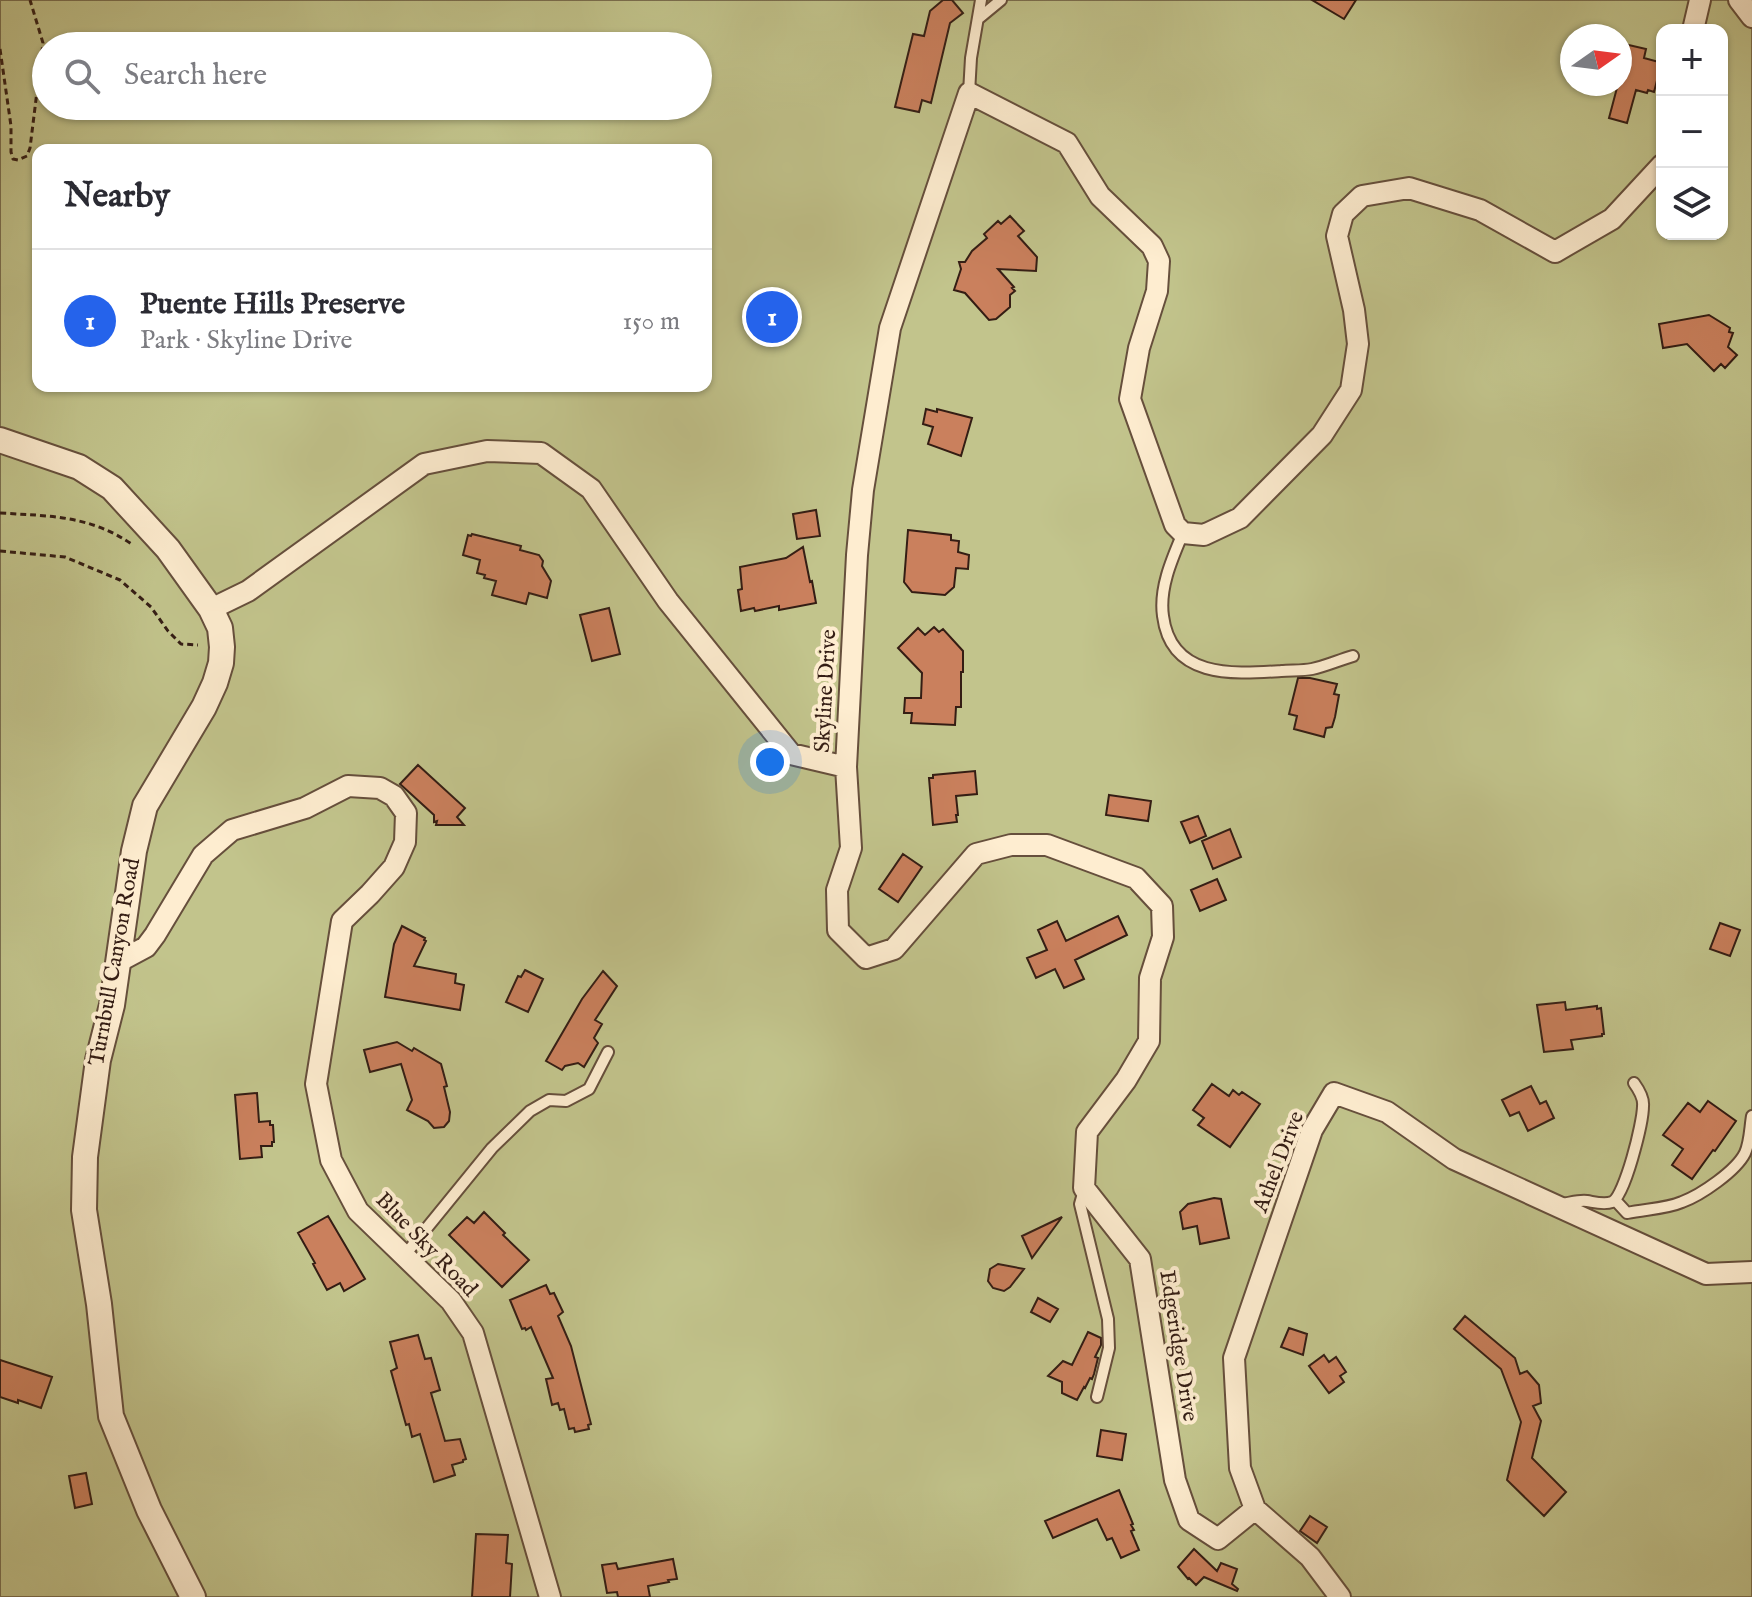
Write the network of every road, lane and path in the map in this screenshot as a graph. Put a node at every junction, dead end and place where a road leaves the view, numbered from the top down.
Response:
1 (30, 0) edge
2 (981, 0) edge
3 (1001, 0) edge
4 (1700, 0) edge
5 (1739, 0) edge
6 (1752, 17) edge
7 (978, 19) junction
8 (1694, 24) edge
9 (40, 32) edge
10 (0, 49) edge
11 (969, 93) junction
12 (33, 120) edge
13 (1659, 168) edge
14 (0, 440) edge
15 (0, 513) edge
16 (1183, 533) junction
17 (133, 544) dead end
18 (0, 551) edge
19 (211, 609) junction
20 (222, 647) junction
21 (1353, 656) dead end
22 (846, 767) junction
23 (118, 962) junction
24 (608, 1052) dead end
25 (1634, 1083) dead end
26 (1752, 1116) edge
27 (1084, 1188) junction
28 (1615, 1200) junction
29 (1556, 1206) junction
30 (404, 1256) junction
31 (1752, 1272) edge
32 (1097, 1397) dead end
33 (1255, 1509) junction
34 (193, 1597) edge
35 (550, 1597) edge
36 (1340, 1597) edge

1 - 9 path
2 - 7 lane, Skyline Drive
3 - 7 lane
4 - 8 street
5 - 6 street
7 - 11 lane, Skyline Drive
10 - 12 path
11 - 16 street
11 - 22 street, Skyline Drive
13 - 16 street
14 - 19 street, Turnbull Canyon Road
15 - 17 path
16 - 21 lane
18 - 20 path
19 - 20 street, Turnbull Canyon Road
19 - 22 street, Skyline Drive
20 - 23 street, Turnbull Canyon Road
22 - 27 street
23 - 30 street, Blue Sky Road
23 - 34 street, Turnbull Canyon Road
24 - 30 lane
25 - 28 lane
26 - 28 lane
27 - 32 lane
27 - 33 street, Edgeridge Drive
28 - 29 lane
29 - 31 street, Athel Drive
29 - 33 street, Athel Drive
30 - 35 street, Blue Sky Road
33 - 36 street

